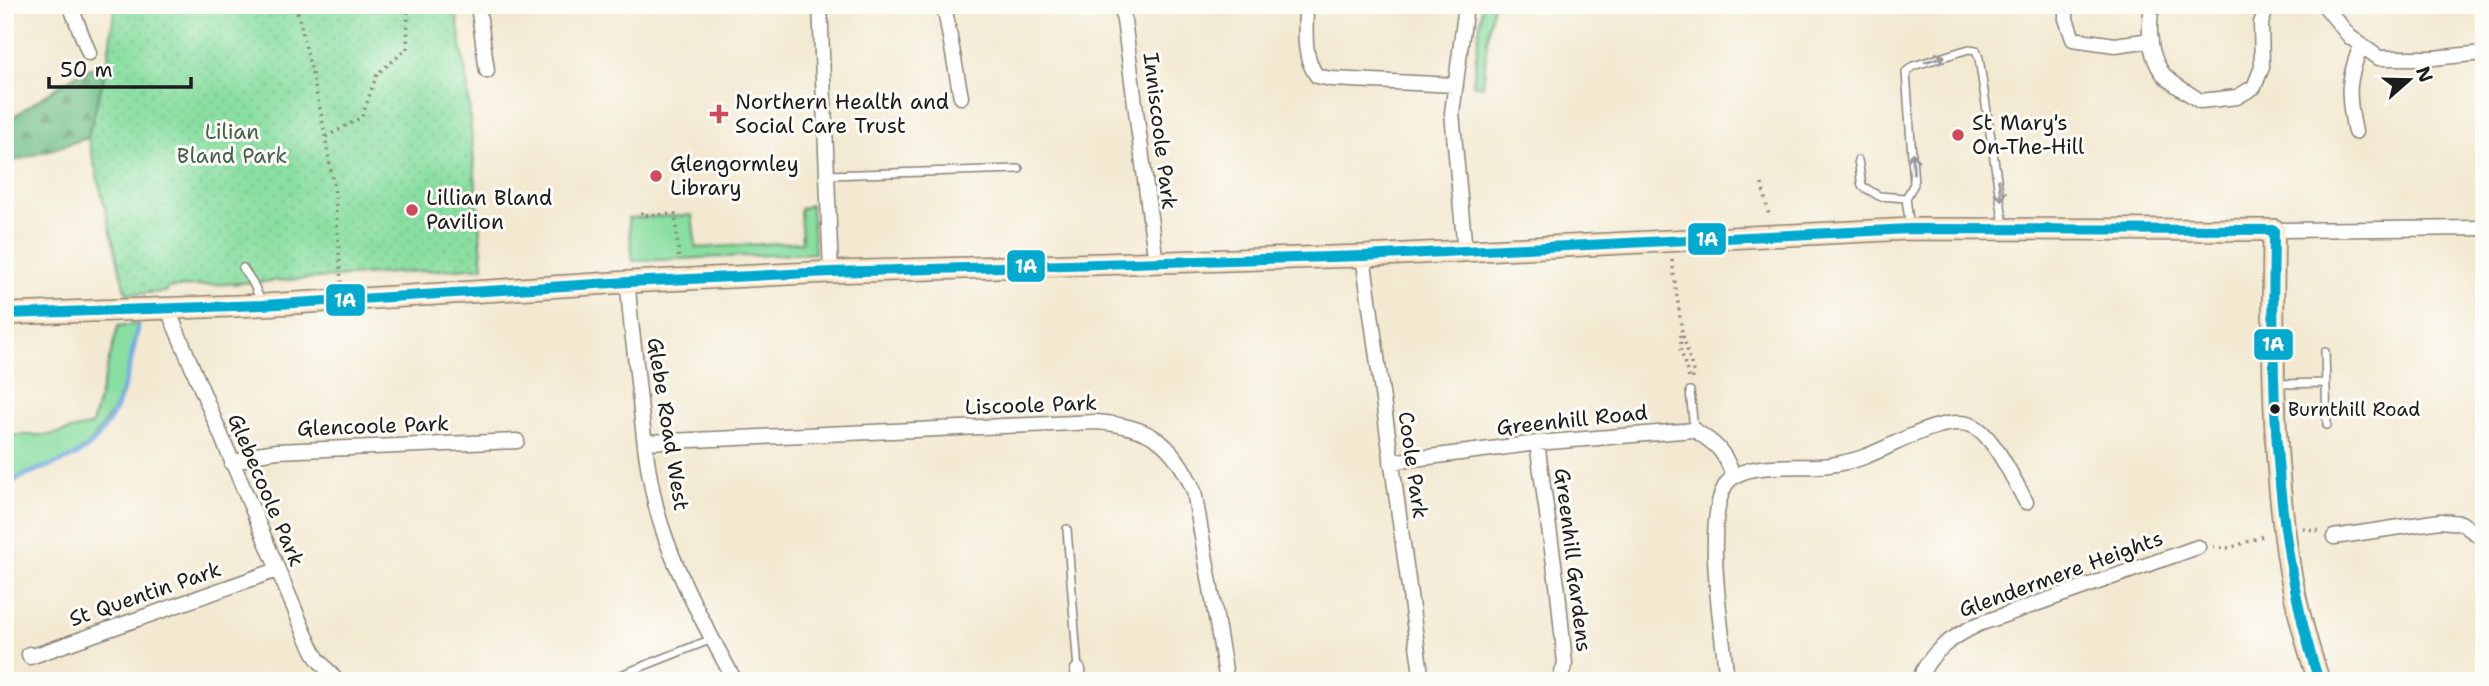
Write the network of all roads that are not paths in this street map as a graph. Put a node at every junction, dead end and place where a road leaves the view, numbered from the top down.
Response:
1 (70, 5) edge
2 (478, 5) edge
3 (820, 5) edge
4 (944, 5) edge
5 (1122, 5) edge
6 (1306, 5) edge
7 (1466, 5) edge
8 (2066, 5) edge
9 (2152, 5) edge
10 (2268, 5) edge
11 (2331, 9) edge
12 (2151, 40) junction
13 (2361, 45) junction
14 (89, 53) dead end
15 (2484, 53) edge
16 (487, 71) dead end
17 (1456, 85) junction
18 (961, 97) dead end
19 (2355, 132) dead end
20 (1858, 160) dead end
21 (1019, 169) dead end
22 (828, 175) junction
23 (1906, 198) junction
24 (2484, 228) edge
25 (1910, 229) junction
26 (2004, 229) junction
27 (2274, 229) junction
28 (1465, 251) junction
29 (1363, 256) junction
30 (1156, 263) junction
31 (243, 268) dead end
32 (831, 272) junction
33 (628, 282) junction
34 (263, 305) junction
35 (170, 308) junction
36 (5, 314) edge
37 (2325, 352) dead end
38 (2326, 383) junction
39 (2274, 384) junction
40 (1690, 391) dead end
41 (2327, 425) dead end
42 (1694, 430) junction
43 (517, 441) dead end
44 (646, 442) junction
45 (1537, 443) junction
46 (1391, 462) junction
47 (232, 464) junction
48 (1734, 477) junction
49 (2026, 502) dead end
50 (1067, 529) dead end
51 (2334, 537) dead end
52 (2484, 539) edge
53 (2198, 547) road end
54 (277, 570) junction
55 (712, 639) junction
56 (29, 654) dead end
57 (1079, 675) edge
58 (337, 681) edge
59 (624, 681) edge
60 (735, 681) edge
61 (1227, 681) edge
62 (1422, 681) edge
63 (1559, 681) edge
64 (1727, 681) edge
65 (1919, 681) edge
66 (2319, 681) edge

1 - 14 street
2 - 16 street
3 - 22 street
4 - 18 street
5 - 30 street, Inniscoole Park
6 - 17 street
7 - 17 street
8 - 12 street
9 - 12 street
10 - 12 street
11 - 13 street
13 - 15 street
13 - 19 street
17 - 28 street
20 - 23 lane
21 - 22 lane
22 - 32 street
23 - 25 lane
23 -> 26 lane
24 - 27 street
25 - 26 street
25 - 28 street
26 - 27 street
27 - 39 street
28 - 29 street
29 - 30 street
29 - 46 street, Coole Park
30 - 32 street
31 - 34 lane
32 - 33 street
33 - 34 street
33 - 44 street, Glebe Road West
34 - 35 street
35 - 36 street
35 - 47 street, Glebecoole Park
37 - 38 lane
38 - 39 lane
38 - 41 lane
39 - 66 street
40 - 42 lane
42 - 45 street, Greenhill Road
42 - 48 street
43 - 47 street, Glencoole Park
44 - 55 street, Glebe Road West
44 - 61 street, Liscoole Park
45 - 46 street, Greenhill Road
45 - 63 street, Greenhill Gardens
46 - 62 street, Coole Park
47 - 54 street, Glebecoole Park
48 - 49 street
48 - 64 street
50 - 57 lane
51 - 52 street
53 - 65 street, Glendermere Heights
54 - 56 street, St Quentin Park
54 - 58 street, Glebecoole Park
55 - 59 lane
55 - 60 street, Glebe Road West

